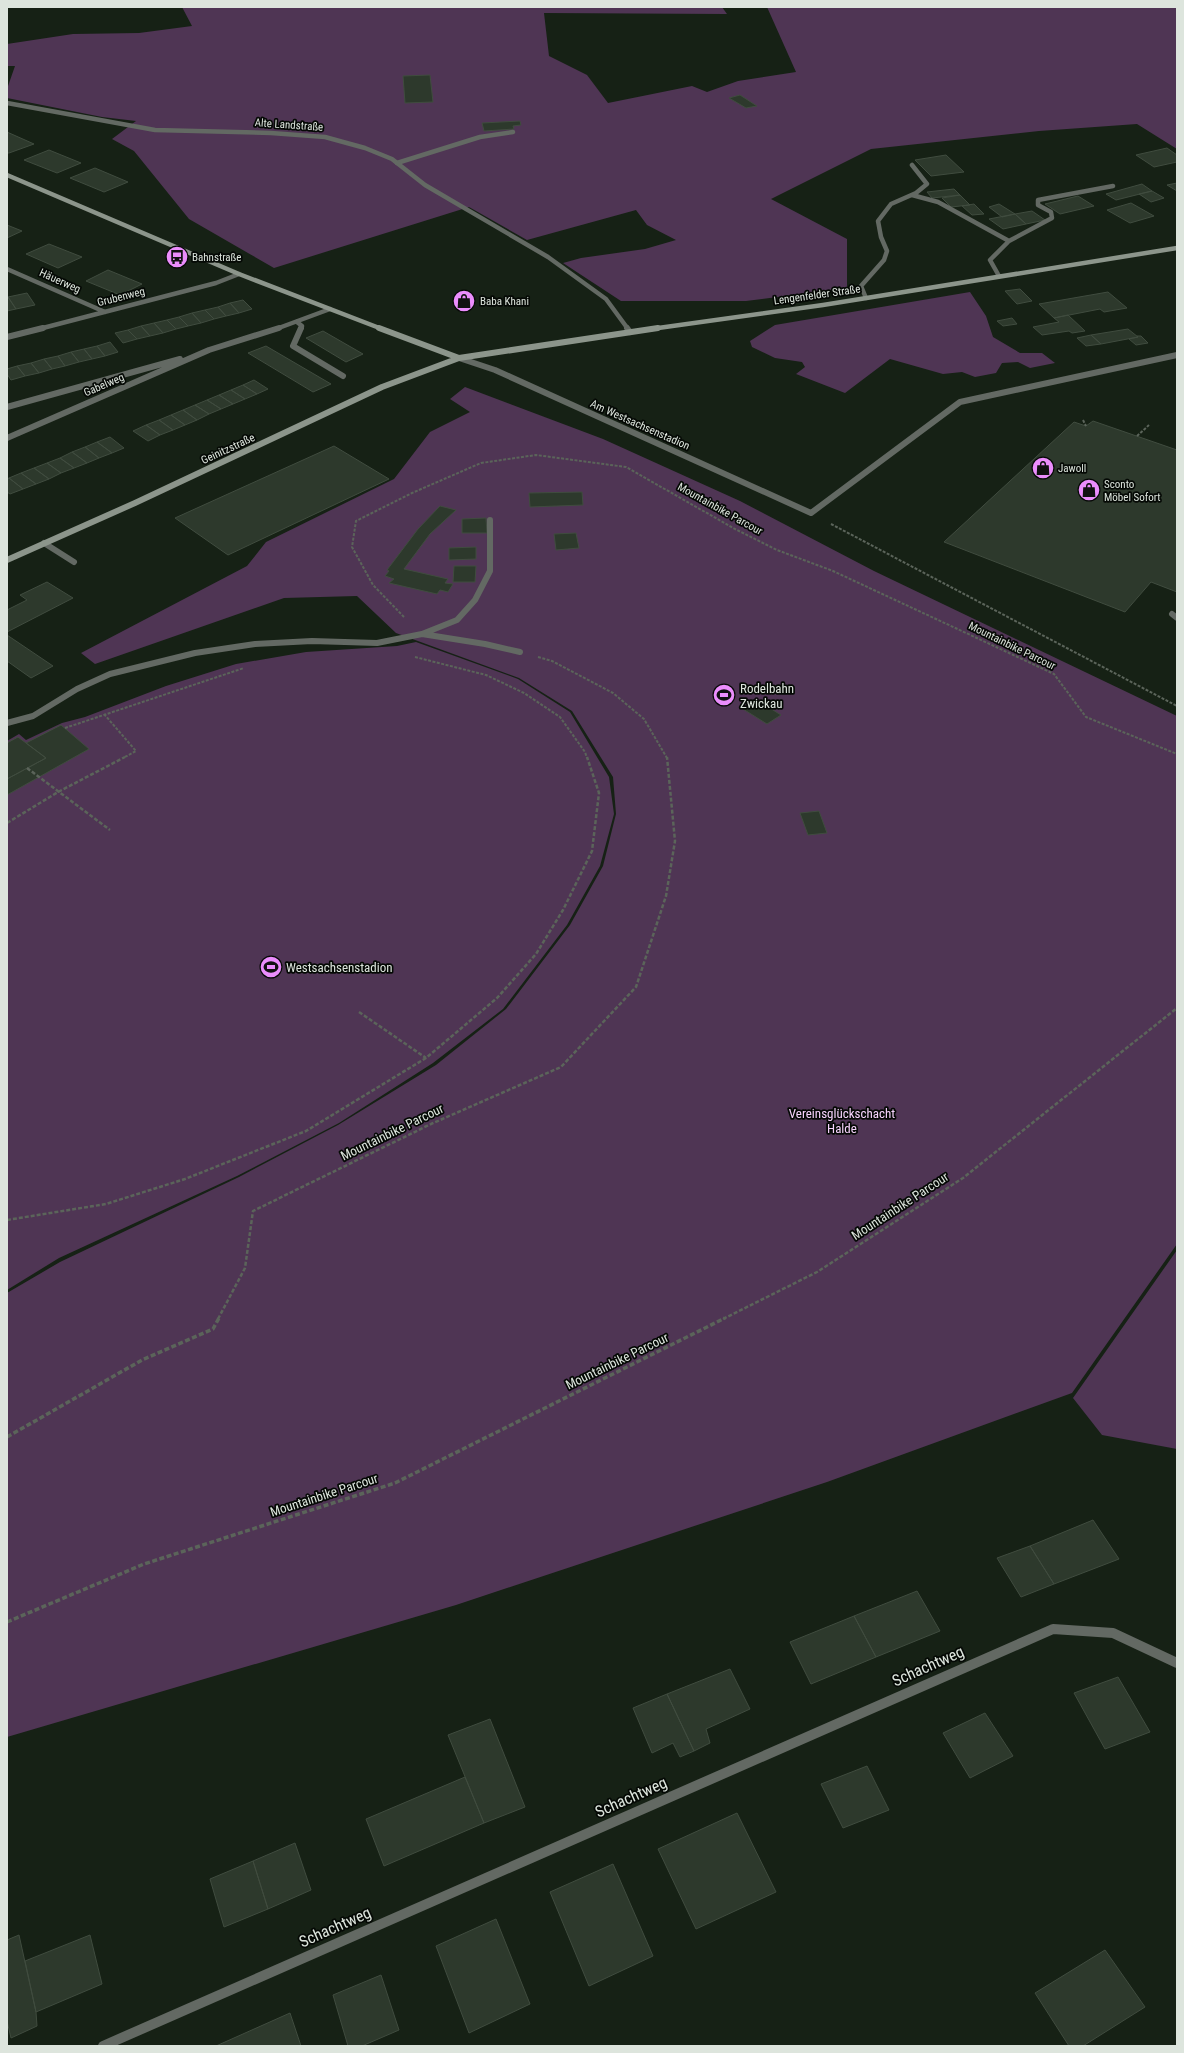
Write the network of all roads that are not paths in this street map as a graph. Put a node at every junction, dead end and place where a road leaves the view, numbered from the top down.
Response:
1 (7, 103) edge
2 (514, 132) dead end
3 (397, 163) junction
4 (912, 166) dead end
5 (7, 175) edge
6 (1113, 186) dead end
7 (912, 195) junction
8 (1009, 241) junction
9 (1177, 248) edge
10 (7, 269) edge
11 (239, 274) junction
12 (999, 276) junction
13 (866, 298) junction
14 (330, 309) junction
15 (105, 312) junction
16 (297, 322) junction
17 (630, 332) junction
18 (7, 337) edge
19 (209, 350) junction
20 (1177, 355) edge
21 (459, 358) junction
22 (344, 376) dead end
23 (7, 407) edge
24 (7, 438) edge
25 (490, 520) dead end
26 (44, 544) junction
27 (7, 560) edge
28 (74, 562) dead end
29 (422, 634) junction
30 (520, 652) road end
31 (7, 723) edge
32 (1177, 1663) edge
33 (103, 2046) edge

1 - 3 street, Alte Landstraße
2 - 3 street
3 - 17 street, Alte Landstraße
4 - 7 street
5 - 11 main road
6 - 8 street
7 - 8 street
7 - 13 street
8 - 12 street
9 - 12 main road, Lengenfelder Straße
10 - 15 street, Häuerweg
11 - 14 main road
11 - 15 street, Grubenweg
12 - 13 main road, Lengenfelder Straße
13 - 17 main road, Lengenfelder Straße
14 - 16 street, Gabelweg
14 - 21 main road
15 - 18 street, Grubenweg
16 - 19 street, Gabelweg
16 - 22 street
17 - 21 main road, Lengenfelder Straße
19 - 23 street, Gabelweg
19 - 24 street, Gabelweg
20 - 21 street, Am Westsachsenstadion
21 - 26 main road, Geinitzstraße
25 - 29 street
26 - 27 main road, Geinitzstraße
26 - 28 street
29 - 30 street
29 - 31 street
32 - 33 street, Schachtweg

